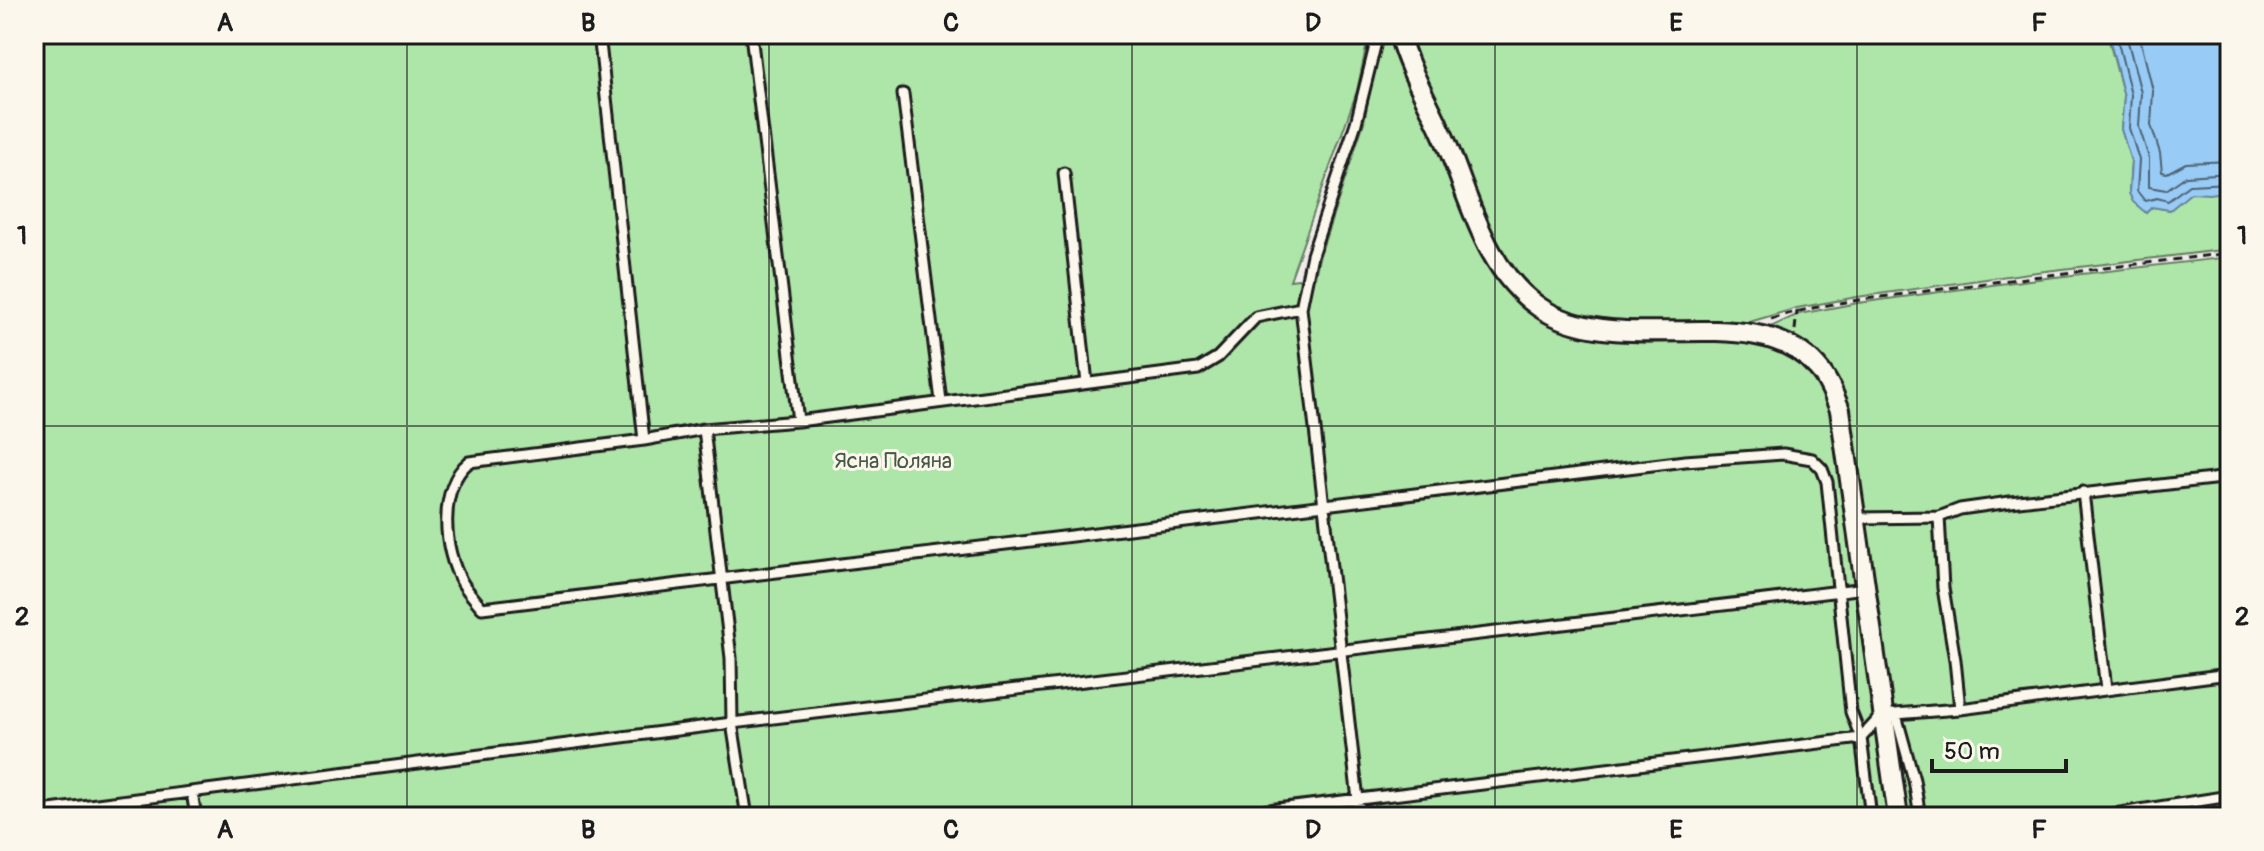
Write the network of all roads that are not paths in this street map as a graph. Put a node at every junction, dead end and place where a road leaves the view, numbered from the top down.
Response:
1 (599, 34) edge
2 (751, 34) edge
3 (1378, 34) edge
4 (1399, 34) edge
5 (903, 94) dead end
6 (1064, 173) dead end
7 (1301, 308) junction
8 (1087, 383) junction
9 (941, 401) junction
10 (798, 421) junction
11 (704, 429) junction
12 (644, 440) junction
13 (2230, 477) edge
14 (2230, 483) edge
15 (2083, 492) junction
16 (1322, 505) junction
17 (1939, 517) junction
18 (1857, 518) junction
19 (722, 577) junction
20 (1866, 588) junction
21 (1838, 592) junction
22 (1341, 653) junction
23 (2226, 674) edge
24 (2106, 689) junction
25 (2230, 689) edge
26 (1960, 709) junction
27 (1889, 715) junction
28 (2230, 720) edge
29 (732, 723) junction
30 (2230, 734) edge
31 (1861, 738) junction
32 (192, 792) junction
33 (2230, 796) edge
34 (1359, 800) junction
35 (34, 812) edge
36 (196, 817) edge
37 (747, 817) edge
38 (1211, 817) edge
39 (1360, 817) edge
40 (1871, 817) edge
41 (1898, 817) edge
42 (1920, 817) edge
43 (2095, 817) edge

1 - 12 lane
2 - 10 lane
3 - 7 lane
4 - 18 street
5 - 9 lane
6 - 8 lane
7 - 8 lane
7 - 16 lane
8 - 9 lane
9 - 10 lane
10 - 11 lane
11 - 12 lane
11 - 19 lane
12 - 19 lane
13 - 14 lane
13 - 15 lane
15 - 17 lane
15 - 24 lane
16 - 19 lane
16 - 21 lane
16 - 22 lane
17 - 18 lane
17 - 26 lane
18 - 20 street
19 - 29 lane
20 - 21 lane
20 - 27 street
21 - 22 lane
21 - 31 lane
22 - 29 lane
22 - 34 lane
23 - 24 lane
23 - 25 lane
24 - 26 lane
26 - 27 lane
27 - 31 lane
27 - 41 street
27 - 42 lane
28 - 30 lane
29 - 32 lane
29 - 37 lane
31 - 34 lane
31 - 40 lane
32 - 35 lane
32 - 36 lane
33 - 43 lane
34 - 38 lane
34 - 39 lane

